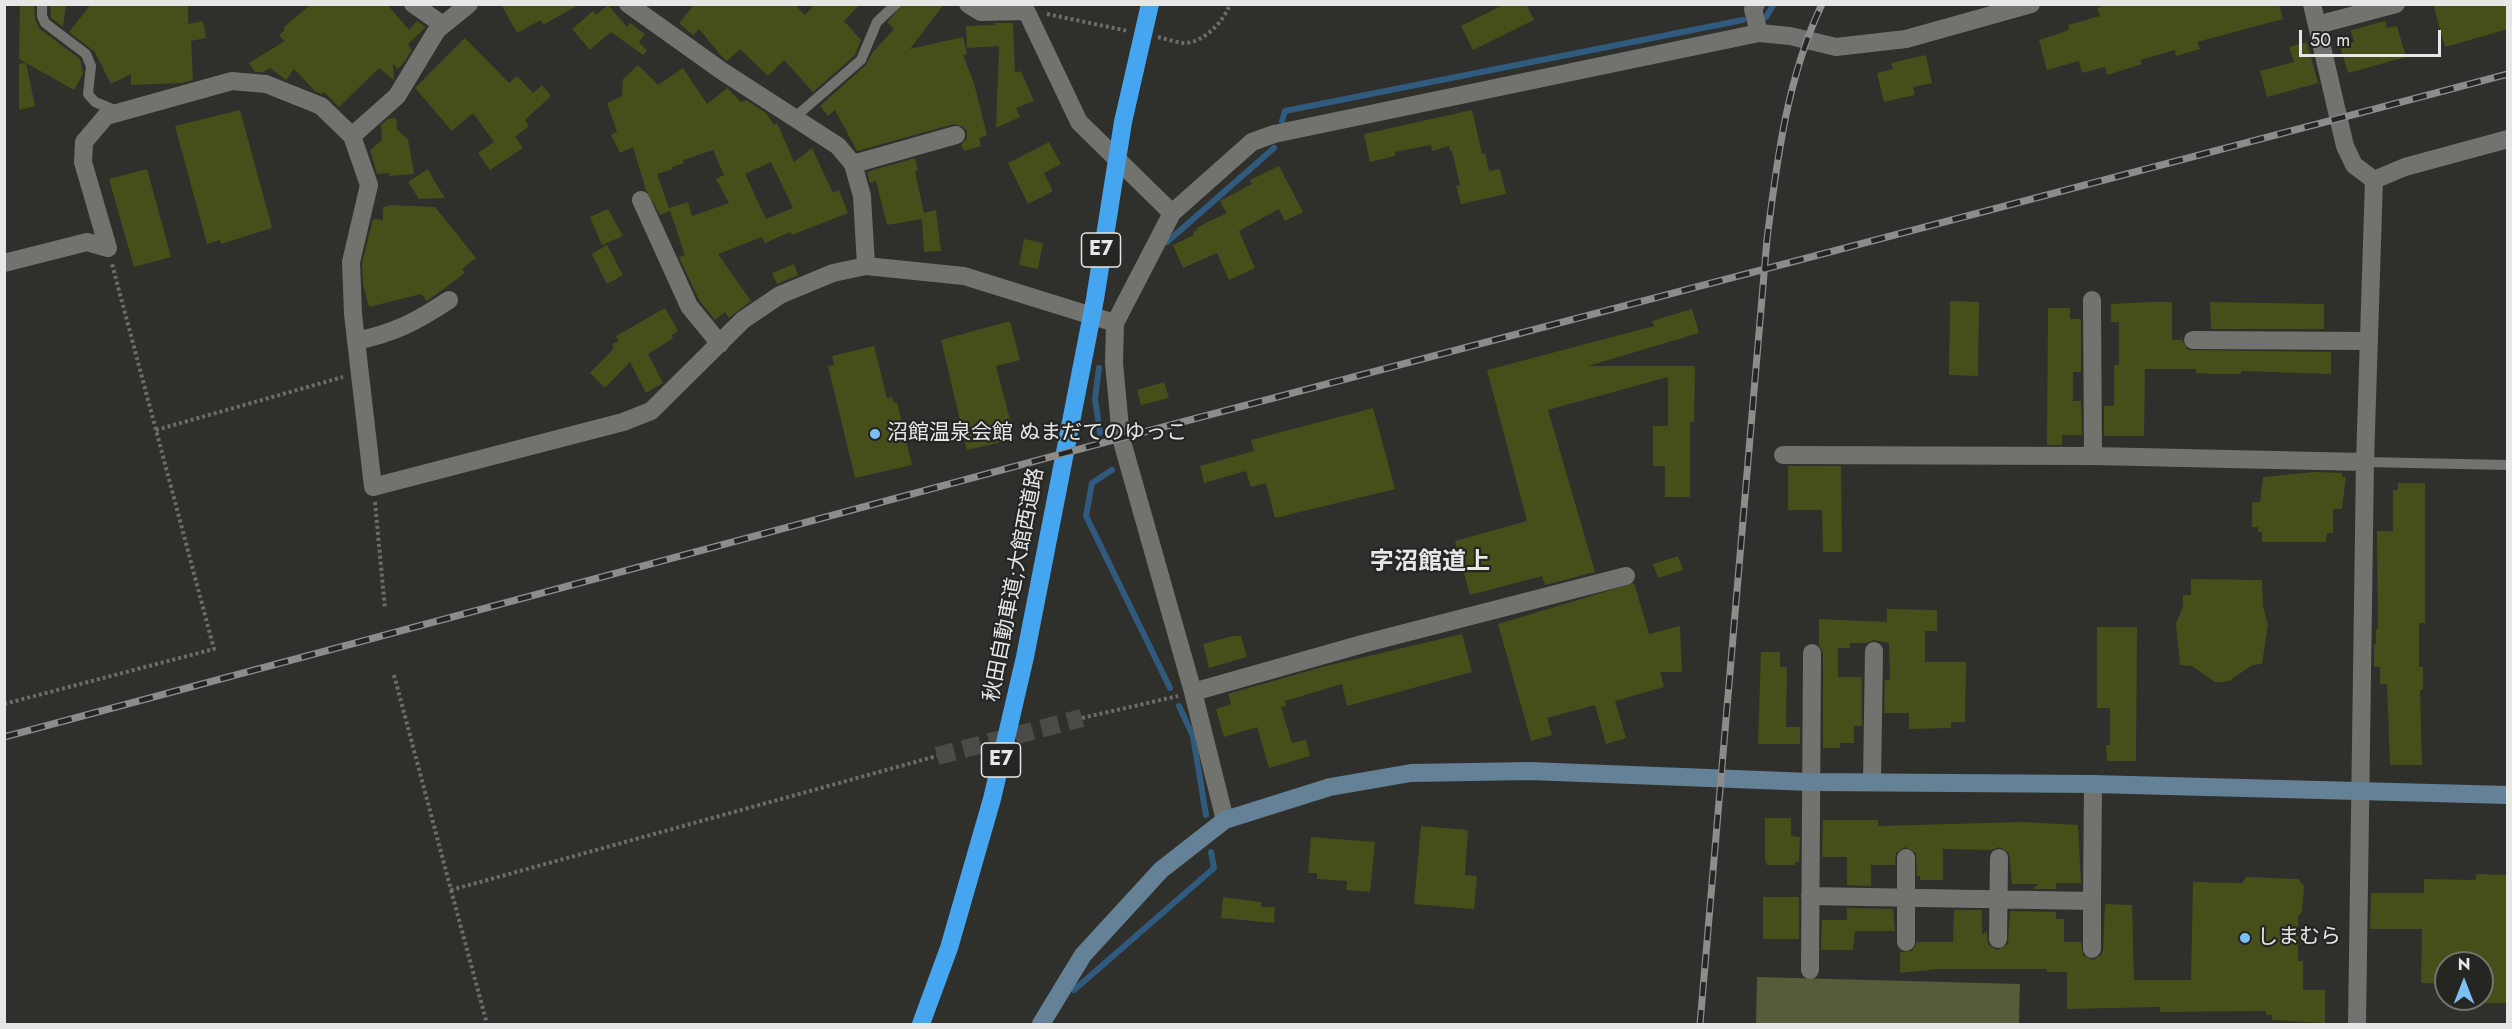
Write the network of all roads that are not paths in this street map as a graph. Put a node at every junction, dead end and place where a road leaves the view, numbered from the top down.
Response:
1 (42, 4) edge
2 (413, 4) edge
3 (469, 4) edge
4 (628, 4) edge
5 (896, 4) edge
6 (968, 4) edge
7 (1756, 4) edge
8 (2031, 4) edge
9 (2312, 4) edge
10 (2396, 4) edge
11 (1024, 8) edge
12 (1149, 9) edge
13 (2317, 25) junction
14 (443, 26) junction
15 (1759, 33) junction
16 (120, 112) junction
17 (795, 117) junction
18 (956, 135) dead end
19 (352, 136) junction
20 (2508, 139) edge
21 (853, 164) junction
22 (2374, 180) junction
23 (641, 200) dead end
24 (1172, 213) junction
25 (4, 264) edge
26 (866, 266) junction
27 (449, 300) dead end
28 (2092, 300) dead end
29 (1115, 323) junction
30 (2193, 340) dead end
31 (356, 341) junction
32 (2369, 341) junction
33 (720, 344) junction
34 (1783, 455) dead end
35 (2093, 456) junction
36 (2365, 462) junction
37 (2508, 465) edge
38 (1626, 576) dead end
39 (1874, 651) dead end
40 (1812, 653) dead end
41 (1193, 692) junction
42 (1811, 782) junction
43 (1872, 782) junction
44 (2093, 784) junction
45 (2360, 792) junction
46 (2508, 795) edge
47 (1225, 820) junction
48 (1906, 858) dead end
49 (1999, 858) dead end
50 (1810, 896) junction
51 (1906, 898) junction
52 (1999, 901) junction
53 (2092, 901) junction
54 (1998, 939) dead end
55 (1906, 942) dead end
56 (2092, 949) dead end
57 (1810, 970) dead end
58 (921, 1024) edge
59 (1041, 1024) edge
60 (2356, 1024) edge

1 - 16 lane
2 - 14 street
3 - 14 street
4 - 17 street
5 - 17 lane
6 - 11 street
7 - 15 street
8 - 15 street
9 - 13 street
10 - 13 street
11 - 24 street
12 - 58 highway, 秋田自動車道;大館西道路 / E7
13 - 22 street
14 - 19 street
15 - 24 street
16 - 19 street
16 - 25 street
17 - 21 street
18 - 21 street
19 - 31 street
20 - 22 street
21 - 26 street
22 - 32 street
23 - 33 street
24 - 29 street
26 - 29 street
26 - 33 street
27 - 31 street
28 - 35 street
29 - 41 street
30 - 32 street
31 - 33 street
32 - 36 street
34 - 35 street
35 - 36 street
36 - 37 lane
36 - 45 street
38 - 41 street
39 - 43 street
40 - 42 street
41 - 47 street
42 - 43 street
42 - 47 street
42 - 50 street
43 - 44 street
44 - 45 street
44 - 53 street
45 - 46 street
45 - 60 street
47 - 59 street
48 - 51 street
49 - 52 street
50 - 51 street
50 - 57 street
51 - 52 street
51 - 55 street
52 - 53 street
52 - 54 street
53 - 56 street

